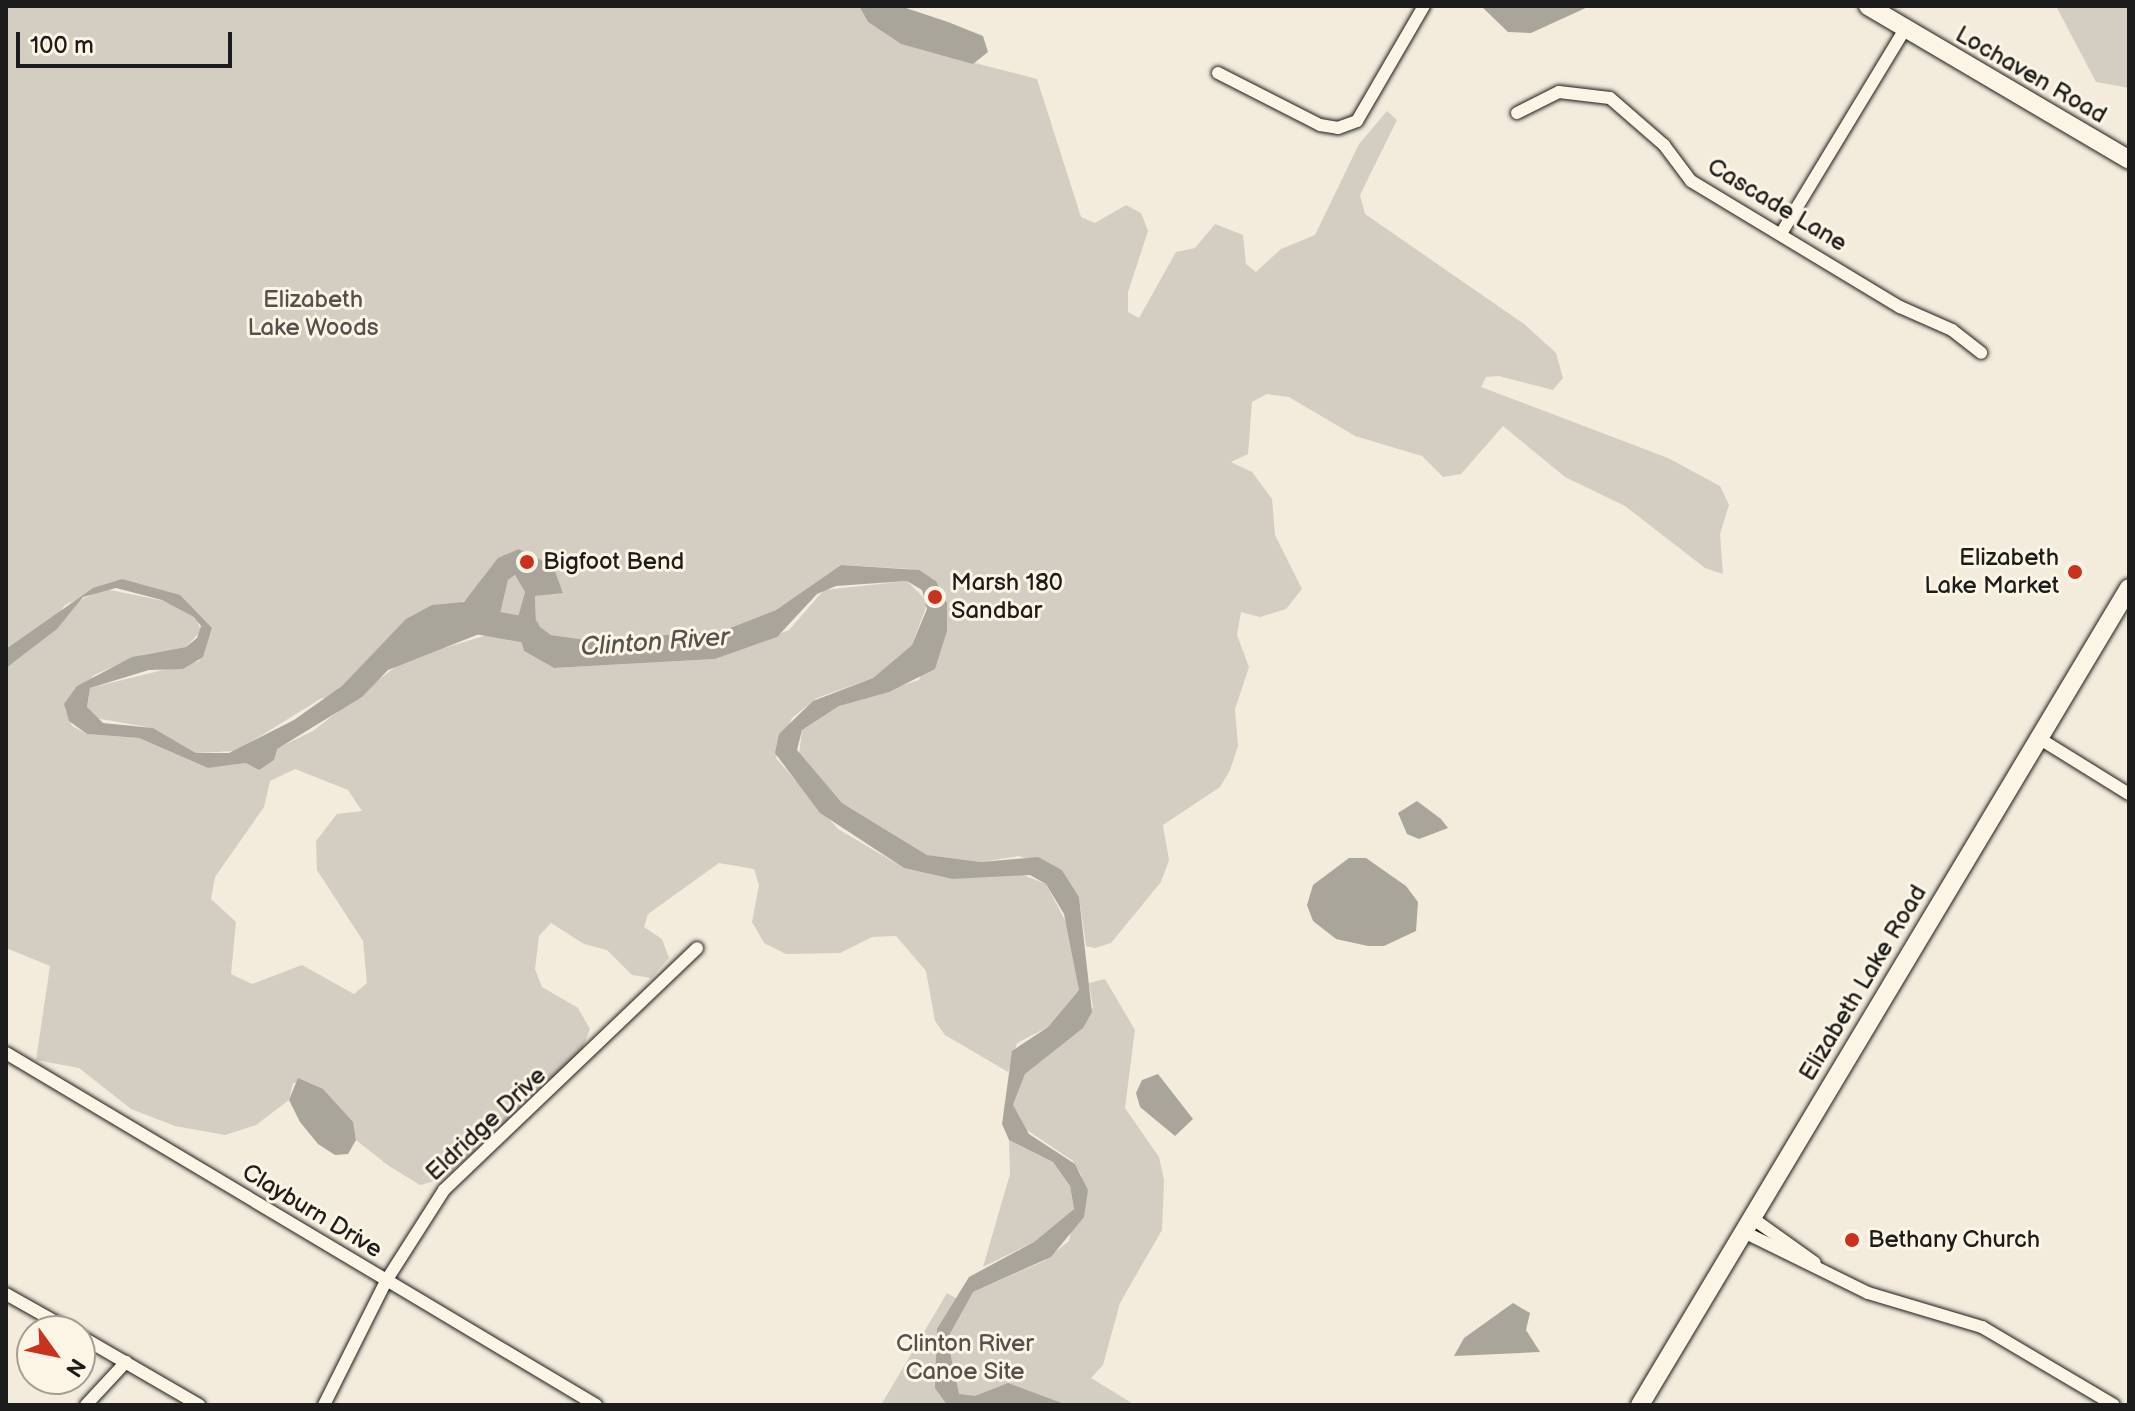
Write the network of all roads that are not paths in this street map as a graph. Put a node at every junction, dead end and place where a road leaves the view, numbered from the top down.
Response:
1 (1424, 6) edge
2 (1868, 6) edge
3 (1905, 29) junction
4 (1218, 73) dead end
5 (1517, 113) dead end
6 (2129, 160) edge
7 (1782, 232) junction
8 (1981, 353) dead end
9 (2129, 588) edge
10 (2037, 737) junction
11 (2129, 794) edge
12 (697, 948) dead end
13 (6, 1053) edge
14 (1748, 1225) junction
15 (386, 1281) junction
16 (6, 1294) edge
17 (43, 1315) edge
18 (96, 1345) edge
19 (126, 1362) junction
20 (86, 1405) edge
21 (199, 1405) edge
22 (324, 1405) edge
23 (596, 1405) edge
24 (1640, 1405) edge
25 (2114, 1405) edge

1 - 4 street
2 - 3 street, Lochaven Road
3 - 6 street, Lochaven Road
3 - 7 street
5 - 7 street, Cascade Lane
7 - 8 street, Cascade Lane
9 - 10 street, Elizabeth Lake Road
10 - 11 street
10 - 14 street, Elizabeth Lake Road
12 - 15 street, Eldridge Drive
13 - 15 street, Clayburn Drive
14 - 24 street, Elizabeth Lake Road
14 - 25 street
15 - 22 street, Eldridge Drive
15 - 23 street, Clayburn Drive
16 - 17 street
18 - 19 street
19 - 20 street
19 - 21 street

